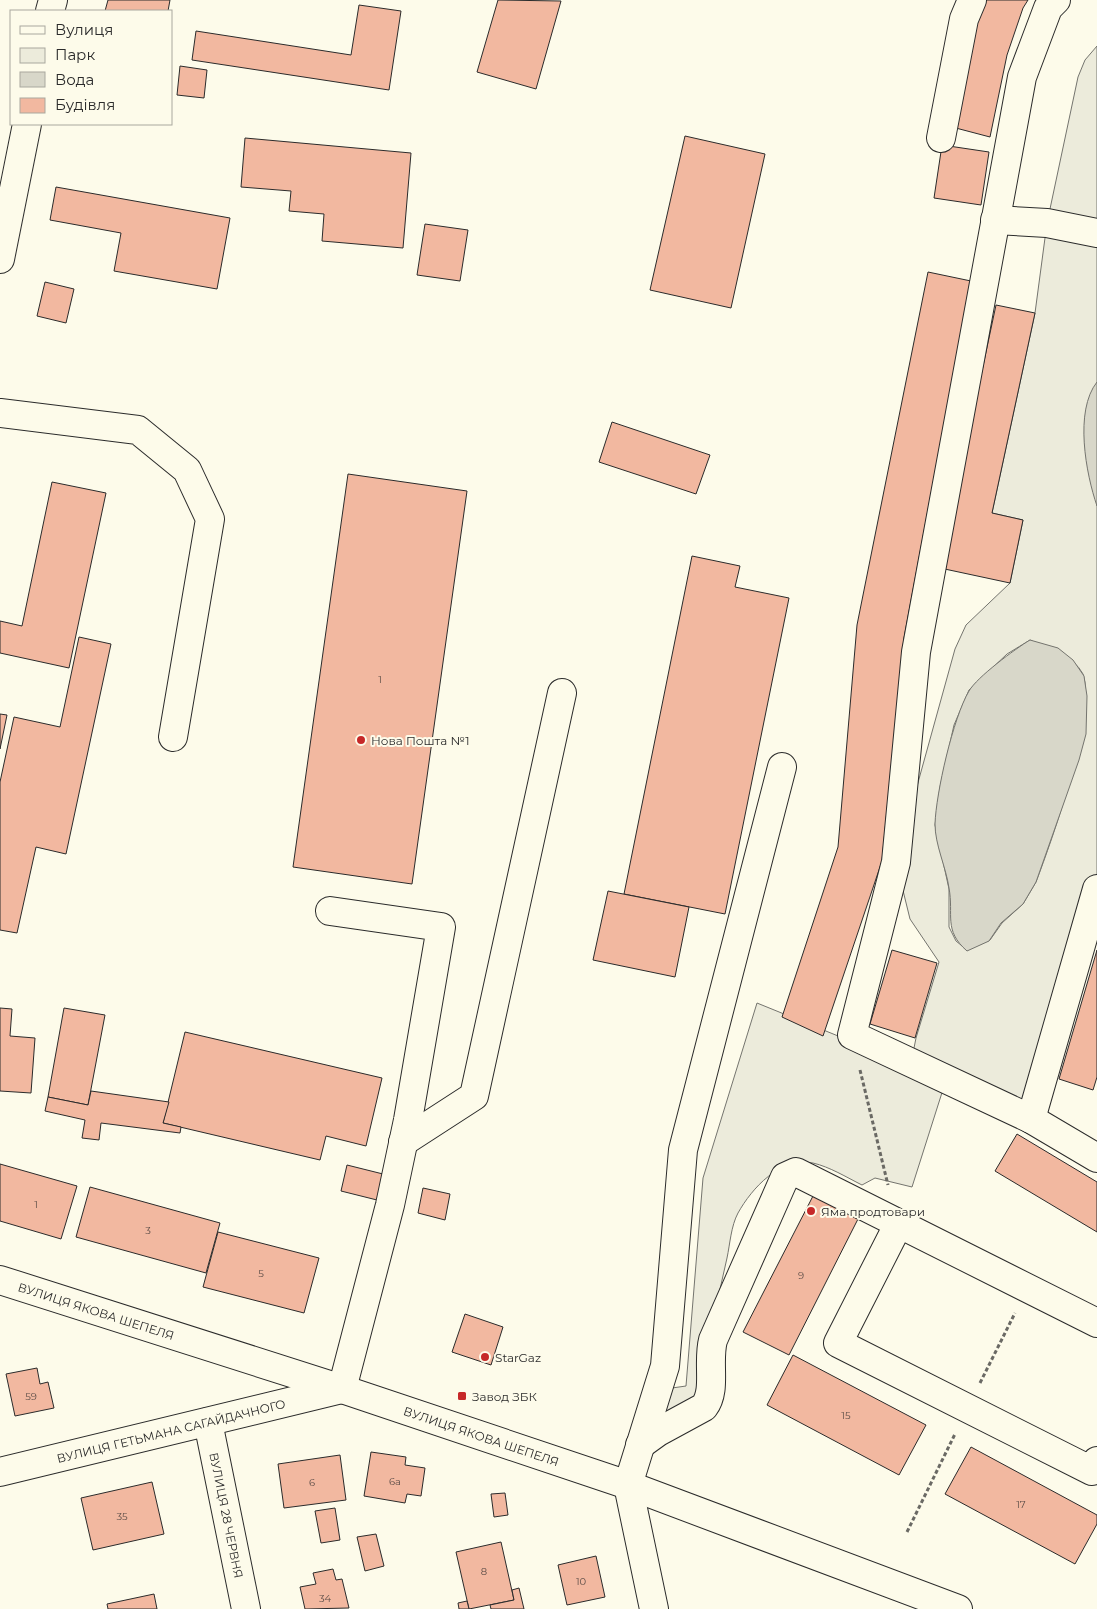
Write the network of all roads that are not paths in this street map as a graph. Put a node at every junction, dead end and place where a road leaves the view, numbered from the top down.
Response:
1 (972, 0) edge
2 (1056, 0) edge
3 (28, 125) edge
4 (941, 138) dead end
5 (995, 220) junction
6 (1097, 233) edge
7 (0, 259) edge
8 (0, 413) edge
9 (562, 692) dead end
10 (173, 737) dead end
11 (782, 766) dead end
12 (1097, 889) edge
13 (330, 911) dead end
14 (1031, 1120) junction
15 (404, 1142) junction
16 (1097, 1158) edge
17 (898, 1225) junction
18 (0, 1280) edge
19 (1097, 1323) edge
20 (342, 1389) junction
21 (208, 1422) junction
22 (640, 1446) junction
23 (1097, 1461) edge
24 (0, 1472) edge
25 (628, 1486) junction
26 (246, 1609) edge
27 (654, 1609) edge
28 (958, 1609) edge

1 - 4 street
2 - 5 street
3 - 7 street
5 - 6 street
5 - 14 street
8 - 10 street
9 - 15 street
11 - 22 street
12 - 14 street
13 - 15 street
14 - 16 street
15 - 20 street
17 - 19 street
17 - 22 street
17 - 23 street
18 - 20 street, ВУЛИЦЯ ЯКОВА ШЕПЕЛЯ
20 - 21 street, ВУЛИЦЯ ГЕТЬМАНА САГАЙДАЧНОГО
20 - 25 street, ВУЛИЦЯ ЯКОВА ШЕПЕЛЯ
21 - 24 street, ВУЛИЦЯ ГЕТЬМАНА САГАЙДАЧНОГО
21 - 26 street, ВУЛИЦЯ 28 ЧЕРВНЯ
22 - 25 street
25 - 27 street
25 - 28 street, ВУЛИЦЯ ЯКОВА ШЕПЕЛЯ

